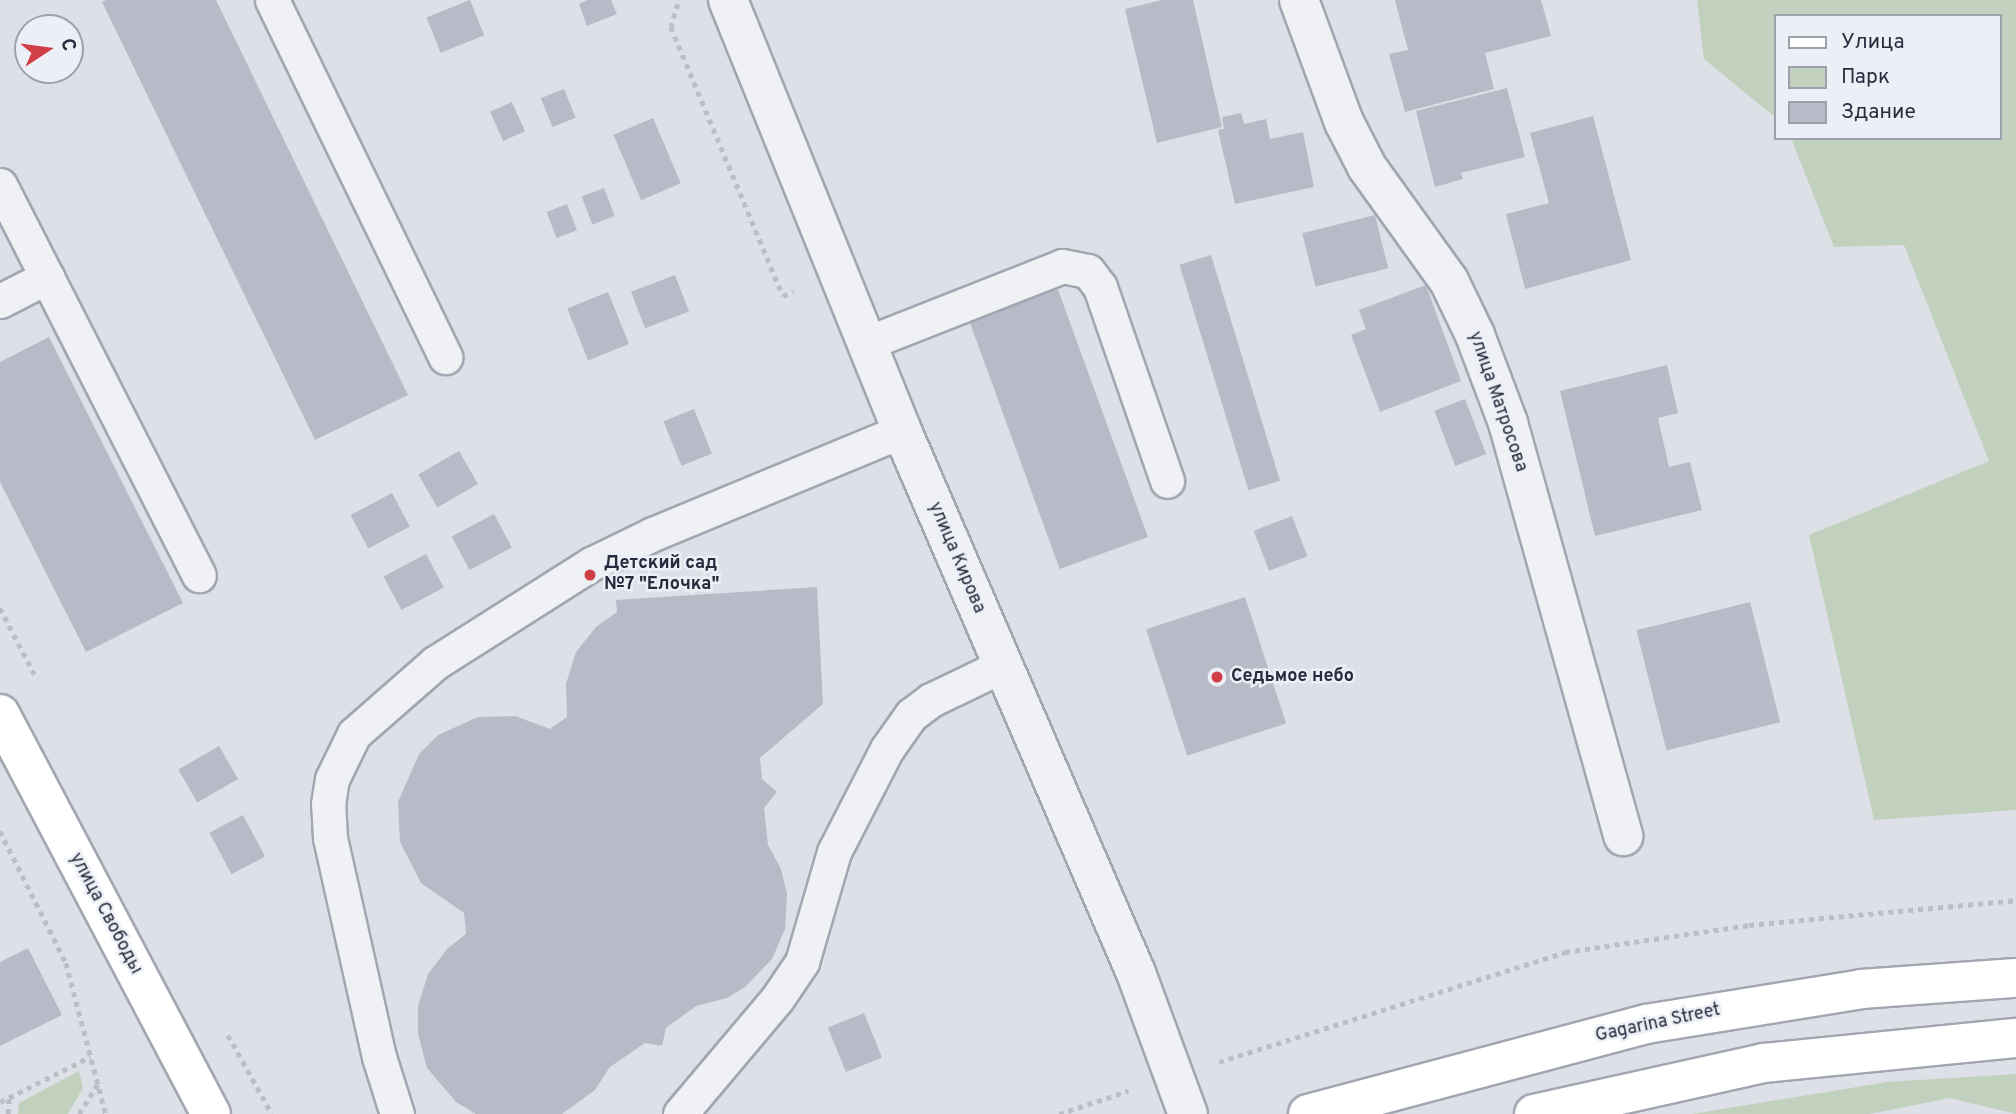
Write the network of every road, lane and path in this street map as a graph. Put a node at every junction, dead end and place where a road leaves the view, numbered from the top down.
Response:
1 (272, 0) edge
2 (728, 0) edge
3 (1299, 0) edge
4 (0, 185) edge
5 (47, 277) junction
6 (0, 301) edge
7 (867, 343) junction
8 (445, 357) dead end
9 (902, 431) junction
10 (1167, 481) dead end
11 (198, 575) dead end
12 (1002, 666) junction
13 (0, 714) edge
14 (0, 831) edge
15 (1623, 836) dead end
16 (2016, 900) edge
17 (2016, 978) edge
18 (2016, 1038) edge
19 (90, 1056) junction
20 (1175, 1075) junction
21 (98, 1083) junction
22 (9, 1097) junction
23 (0, 1102) edge
24 (8, 1114) edge
25 (79, 1114) edge
26 (106, 1114) edge
27 (211, 1114) edge
28 (397, 1114) edge
29 (680, 1114) edge
30 (1059, 1114) edge
31 (1188, 1114) edge
32 (1308, 1114) edge
33 (1534, 1114) edge

1 - 8 lane
2 - 7 street, улица Кирова
3 - 15 street, улица Матросова
4 - 5 lane
5 - 6 lane
5 - 11 lane
7 - 9 street, улица Кирова
7 - 10 lane
9 - 12 street, улица Кирова
9 - 28 lane
12 - 20 street, улица Кирова
12 - 29 lane
13 - 27 main road, улица Свободы
14 - 19 path
16 - 20 path
17 - 32 main road, Gagarina Street
18 - 33 main road
19 - 21 path
19 - 22 path
20 - 30 path
20 - 31 street, улица Кирова
21 - 25 path
21 - 26 path
22 - 23 path
22 - 24 path

